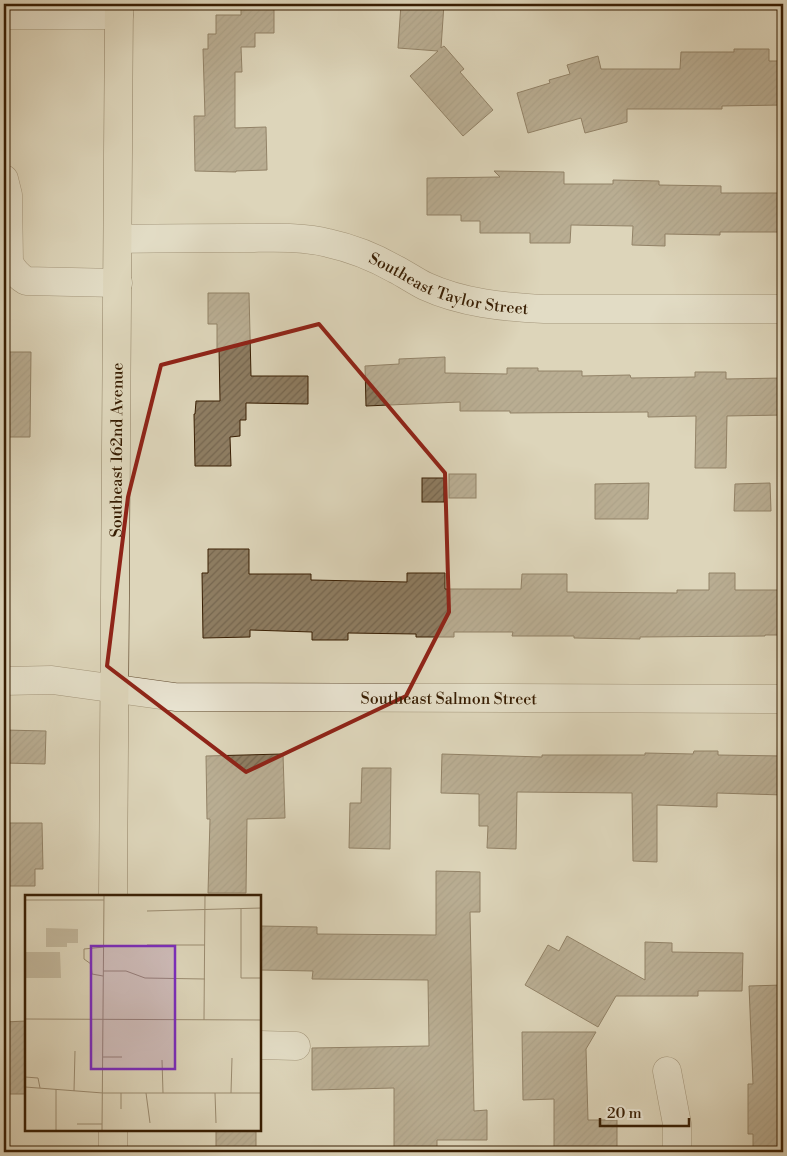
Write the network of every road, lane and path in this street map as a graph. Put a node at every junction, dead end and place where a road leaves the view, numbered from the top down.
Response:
1 (119, 9) edge
2 (4, 15) edge
3 (4, 179) edge
4 (118, 238) junction
5 (118, 283) junction
6 (783, 309) edge
7 (4, 681) edge
8 (115, 689) junction
9 (783, 699) edge
10 (113, 895) edge
11 (261, 1045) edge
12 (296, 1046) dead end
13 (667, 1071) dead end
14 (113, 1131) edge
15 (112, 1152) edge
16 (677, 1152) edge

1 - 2 street
1 - 4 main road, Southeast 162nd Avenue
3 - 5 street
4 - 5 main road, Southeast 162nd Avenue
4 - 6 street, Southeast Taylor Street
5 - 8 main road, Southeast 162nd Avenue
7 - 8 street
8 - 9 street, Southeast Salmon Street
8 - 10 main road, Southeast 162nd Avenue
11 - 12 street
13 - 16 street
14 - 15 main road

